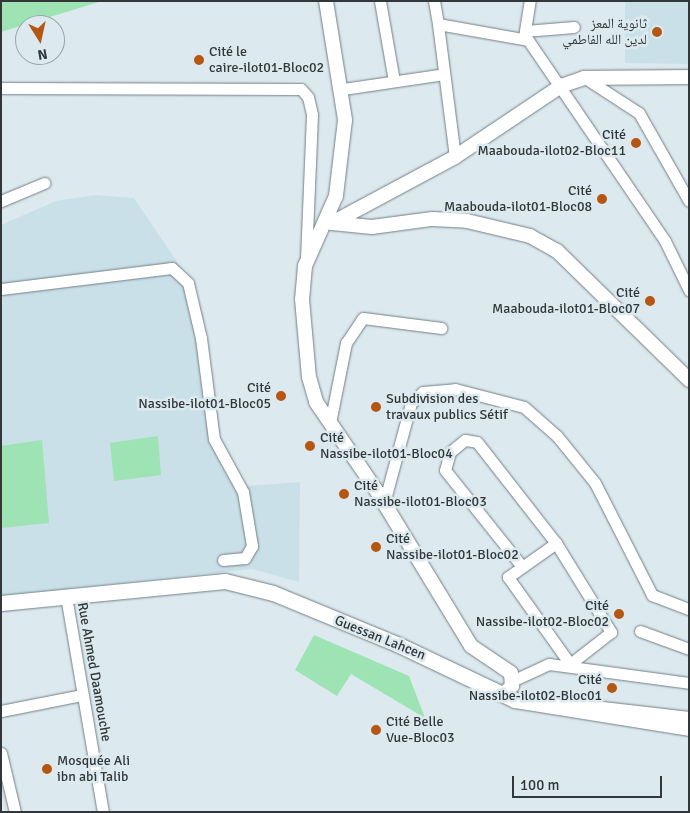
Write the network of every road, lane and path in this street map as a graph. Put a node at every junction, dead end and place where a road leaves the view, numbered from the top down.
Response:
1 (326, 1) edge
2 (380, 1) edge
3 (434, 1) edge
4 (530, 1) edge
5 (438, 24) junction
6 (574, 27) dead end
7 (524, 35) junction
8 (444, 74) junction
9 (584, 78) junction
10 (687, 80) edge
11 (394, 81) junction
12 (561, 86) junction
13 (1, 88) edge
14 (342, 89) junction
15 (455, 157) junction
16 (44, 183) dead end
17 (1, 202) edge
18 (689, 202) edge
19 (327, 226) junction
20 (305, 266) junction
21 (1, 289) edge
22 (689, 290) edge
23 (441, 328) dead end
24 (689, 380) edge
25 (330, 423) junction
26 (384, 503) junction
27 (556, 543) junction
28 (223, 560) dead end
29 (520, 564) junction
30 (66, 596) junction
31 (1, 603) edge
32 (689, 609) edge
33 (640, 631) dead end
34 (689, 649) edge
35 (569, 665) junction
36 (689, 683) edge
37 (508, 687) junction
38 (82, 695) junction
39 (522, 701) junction
40 (1, 711) edge
41 (689, 717) edge
42 (689, 728) edge
43 (1, 753) edge
44 (15, 812) edge
45 (103, 812) edge

1 - 14 street
2 - 11 street
3 - 5 street
4 - 7 street
5 - 7 street
5 - 8 street
6 - 7 street
7 - 12 street
8 - 11 street
8 - 15 street
9 - 10 street
9 - 12 street
9 - 18 street
11 - 14 street
12 - 15 street
12 - 22 street
13 - 20 street
14 - 19 street
15 - 19 street
16 - 17 street
19 - 20 street
19 - 24 street
20 - 25 street
21 - 28 street
23 - 25 street
25 - 26 street
26 - 32 street
26 - 37 street
27 - 29 street
27 - 29 street
27 - 35 street
29 - 35 street
30 - 31 main road, Guessan Lahcen
30 - 37 main road, Guessan Lahcen
30 - 38 street, Rue Ahmed Daamouche
33 - 34 street
35 - 36 street
35 - 37 street
37 - 39 main road, Guessan Lahcen
38 - 40 street
38 - 45 street, Rue Ahmed Daamouche
39 - 41 street
39 - 42 main road, Guessan Lahcen
43 - 44 street

